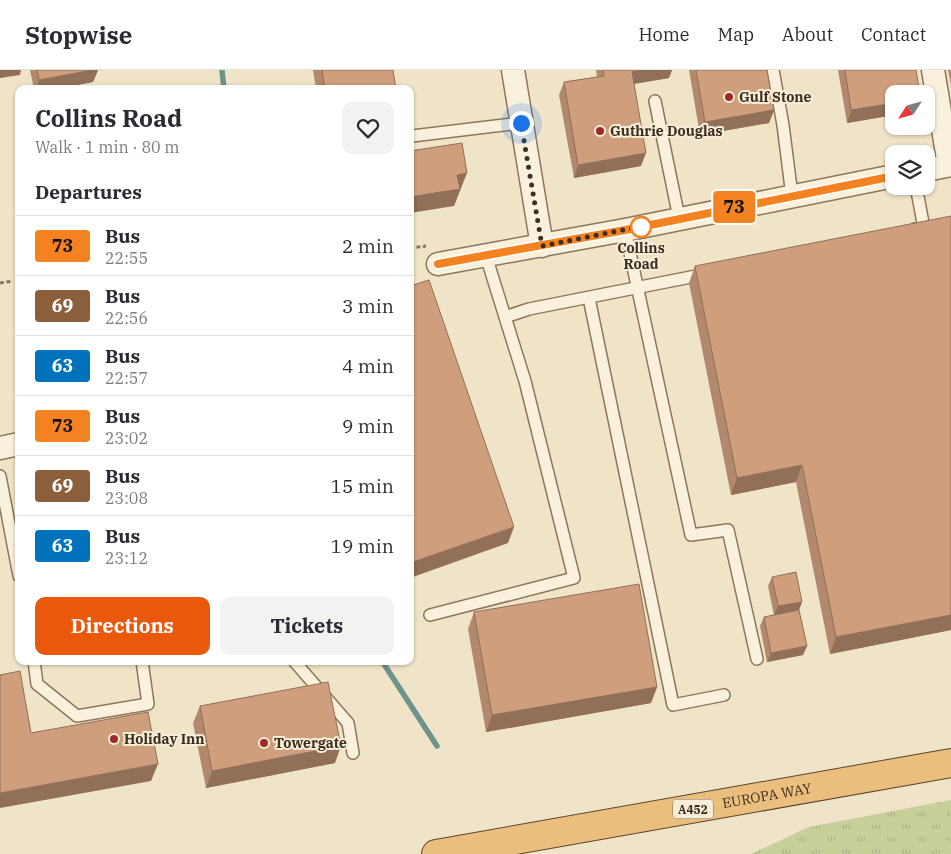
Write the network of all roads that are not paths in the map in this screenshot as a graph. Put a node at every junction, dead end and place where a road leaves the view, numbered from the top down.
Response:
1 (513, 70) edge
2 (773, 70) edge
3 (933, 70) edge
4 (654, 101) dead end
5 (521, 123) junction
6 (414, 136) edge
7 (950, 165) edge
8 (935, 168) edge
9 (885, 178) edge
10 (919, 195) edge
11 (792, 196) junction
12 (679, 218) junction
13 (625, 230) junction
14 (903, 232) edge
15 (542, 246) junction
16 (486, 256) junction
17 (438, 264) dead end
18 (716, 272) edge
19 (639, 288) junction
20 (589, 298) junction
21 (505, 317) junction
22 (15, 445) edge
23 (0, 448) edge
24 (0, 476) edge
25 (15, 555) edge
26 (430, 615) dead end
27 (757, 659) dead end
28 (35, 665) edge
29 (143, 665) edge
30 (297, 665) edge
31 (724, 695) dead end
32 (354, 753) dead end
33 (951, 763) edge
34 (436, 854) edge

1 - 5 street
2 - 11 lane
3 - 7 street
4 - 12 lane
5 - 6 lane
5 - 15 street
7 - 8 street
9 - 11 street
10 - 14 lane
11 - 12 street
12 - 13 street
13 - 15 street
13 - 19 lane
15 - 16 street
16 - 17 street
16 - 21 lane
18 - 19 lane
19 - 20 lane
19 - 27 lane
20 - 21 lane
20 - 31 lane
21 - 26 lane
22 - 23 street
24 - 25 lane
28 - 29 lane
30 - 32 lane
33 - 34 highway, EUROPA WAY / A452

